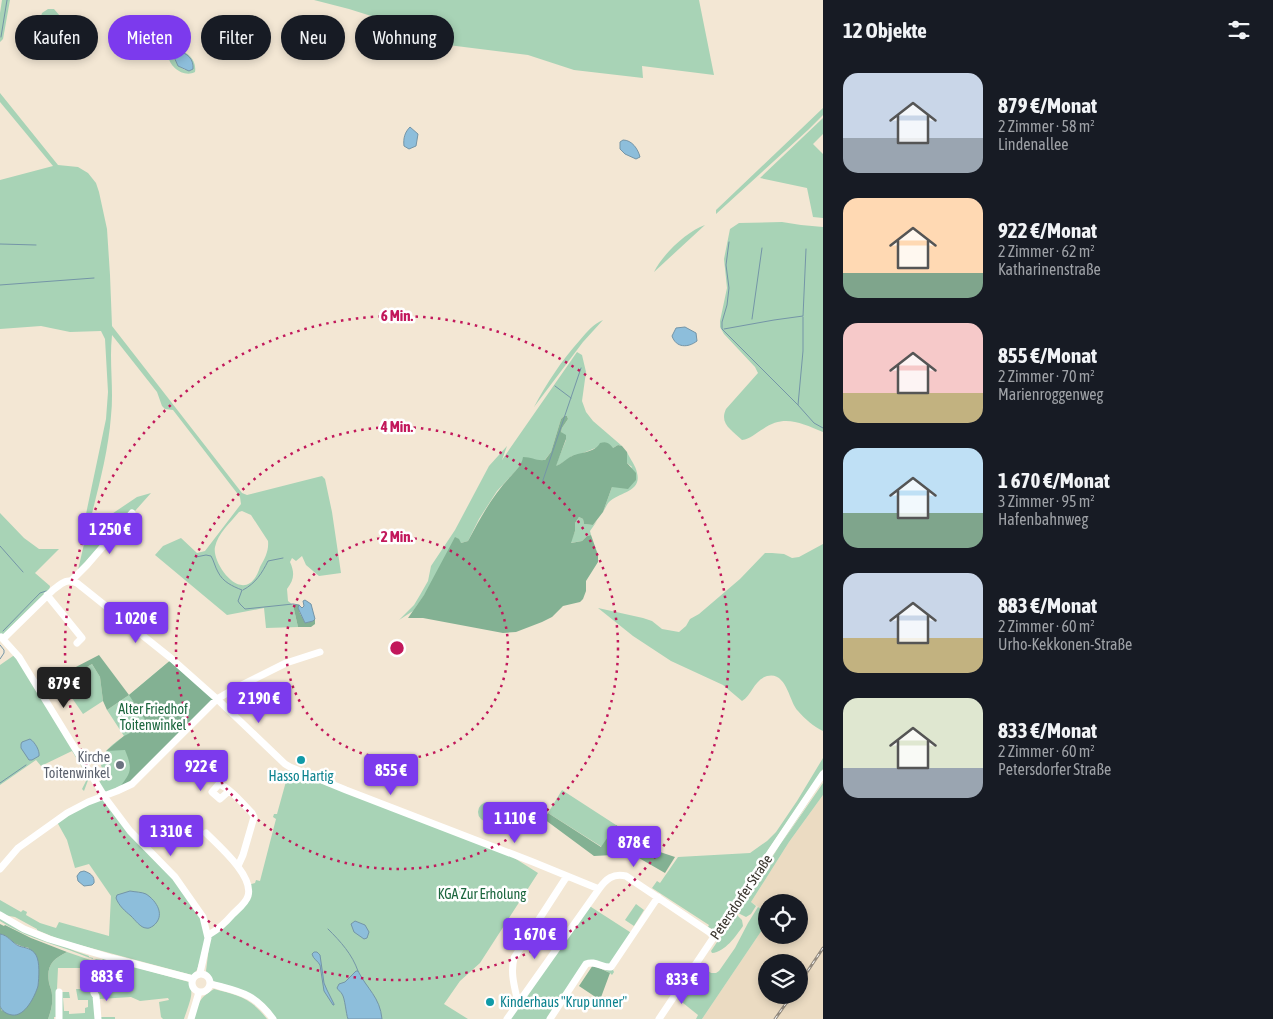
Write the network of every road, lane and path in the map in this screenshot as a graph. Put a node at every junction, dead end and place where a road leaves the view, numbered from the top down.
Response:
1 (132, 513) dead end
2 (71, 580) junction
3 (47, 595) junction
4 (2, 637) edge
5 (77, 643) dead end
6 (320, 652) dead end
7 (217, 700) junction
8 (823, 774) edge
9 (228, 791) dead end
10 (104, 795) junction
11 (206, 833) dead end
12 (238, 866) junction
13 (0, 869) edge
14 (567, 876) junction
15 (599, 889) junction
16 (658, 897) junction
17 (0, 916) edge
18 (208, 934) junction
19 (715, 936) junction
20 (200, 974) junction
21 (193, 979) junction
22 (211, 984) junction
23 (59, 992) dead end
24 (198, 992) junction
25 (94, 993) dead end
26 (518, 1003) junction
27 (59, 1019) edge
28 (98, 1019) edge
29 (191, 1019) edge
30 (273, 1019) edge
31 (507, 1019) edge
32 (550, 1019) edge
33 (659, 1019) edge

1 - 2 street
2 - 3 street
2 - 7 street
3 - 4 street
3 - 5 street
4 - 10 street
6 - 7 street
7 - 10 street
7 - 14 street
8 - 19 street, Petersdorfer Straße
9 - 12 street
10 - 13 street
10 - 18 street
11 - 12 street
12 - 18 street
14 - 15 street
14 - 26 street
15 - 16 street
15 - 26 street
16 - 19 street
16 - 32 street
17 - 21 street
18 - 20 street
19 - 33 street, Petersdorfer Straße
20 - 21 street
20 - 22 street
21 - 24 street
22 - 24 street
22 - 30 street
23 - 27 street
24 - 29 street
25 - 28 street
26 - 31 street

